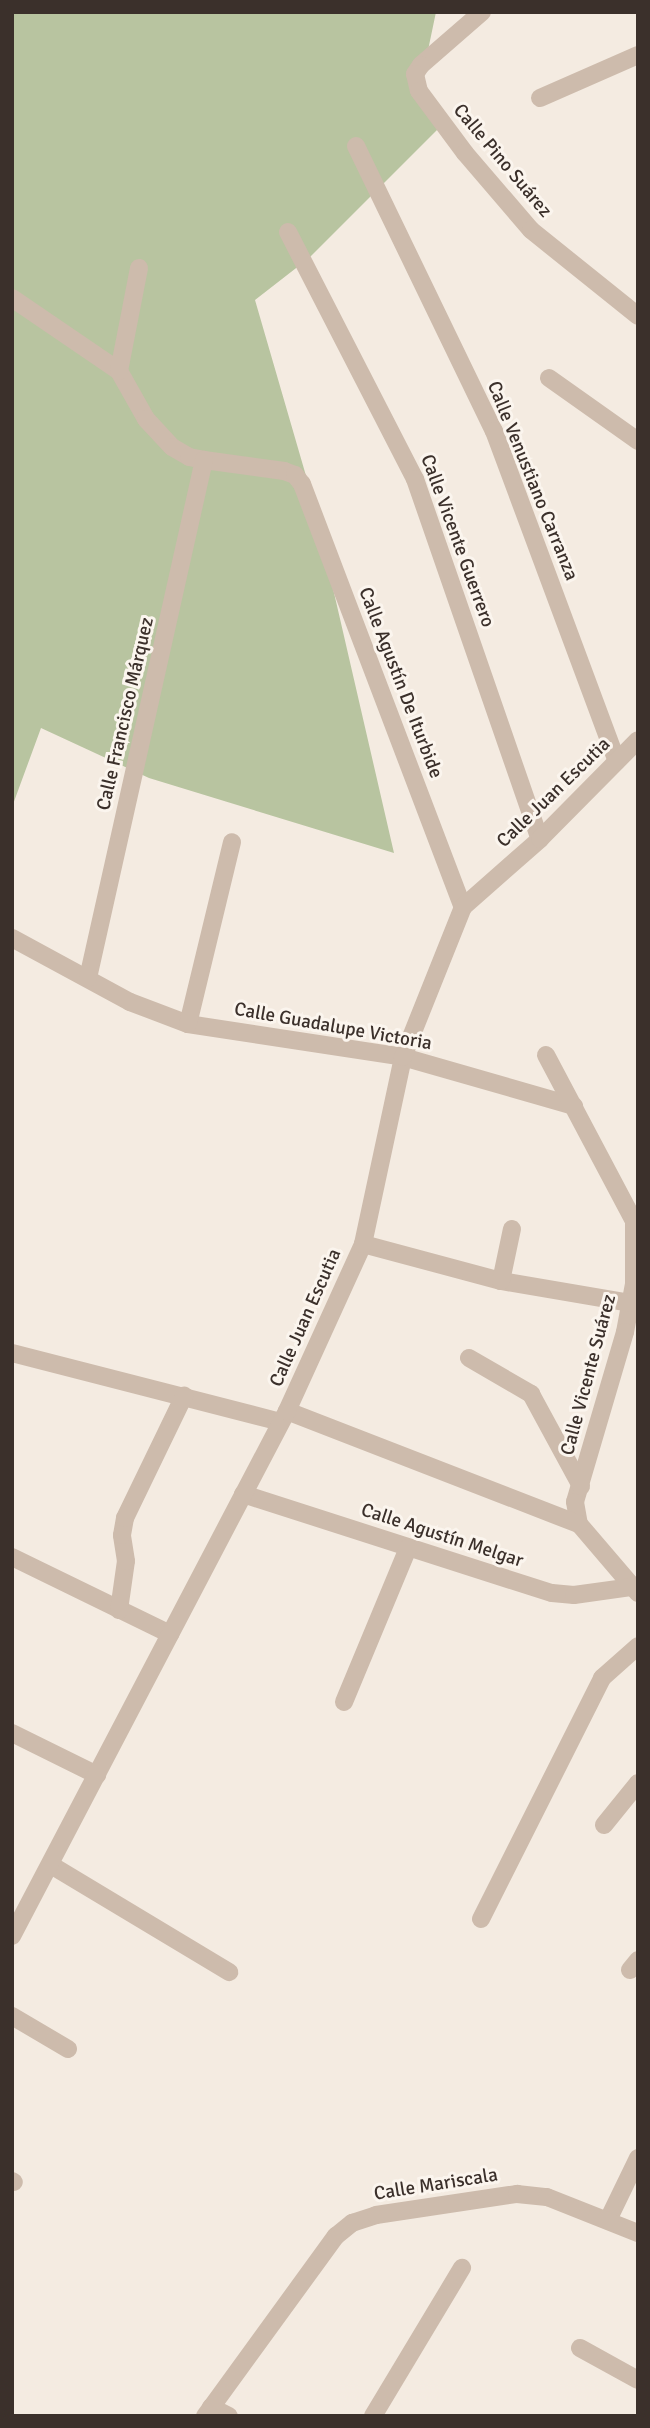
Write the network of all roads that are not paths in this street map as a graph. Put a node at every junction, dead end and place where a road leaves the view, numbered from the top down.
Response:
1 (482, 12) edge
2 (638, 55) edge
3 (540, 98) dead end
4 (356, 146) dead end
5 (288, 232) dead end
6 (139, 268) dead end
7 (12, 298) edge
8 (638, 316) edge
9 (119, 371) junction
10 (549, 378) dead end
11 (638, 441) edge
12 (204, 460) junction
13 (638, 740) edge
14 (617, 761) junction
15 (540, 839) junction
16 (232, 842) dead end
17 (463, 908) junction
18 (12, 938) edge
19 (88, 978) junction
20 (188, 1024) junction
21 (546, 1055) dead end
22 (403, 1057) junction
23 (574, 1106) junction
24 (636, 1218) edge
25 (512, 1229) dead end
26 (363, 1244) junction
27 (501, 1281) junction
28 (631, 1303) junction
29 (631, 1336) edge
30 (12, 1353) edge
31 (469, 1358) dead end
32 (184, 1396) junction
33 (284, 1416) junction
34 (243, 1494) junction
35 (578, 1494) junction
36 (579, 1524) junction
37 (408, 1548) junction
38 (12, 1556) edge
39 (635, 1590) edge
40 (119, 1610) junction
41 (170, 1633) junction
42 (638, 1646) edge
43 (344, 1702) dead end
44 (12, 1733) edge
45 (97, 1775) junction
46 (638, 1783) edge
47 (604, 1825) dead end
48 (51, 1865) junction
49 (481, 1919) dead end
50 (12, 1936) edge
51 (229, 1972) dead end
52 (12, 2016) edge
53 (68, 2049) dead end
54 (638, 2158) edge
55 (608, 2220) junction
56 (638, 2233) edge
57 (462, 2269) dead end
58 (580, 2348) dead end
59 (638, 2380) edge
60 (208, 2411) edge
61 (229, 2416) edge
62 (373, 2416) edge

1 - 8 street, Calle Pino Suárez
2 - 3 street
4 - 14 street, Calle Venustiano Carranza
5 - 15 street, Calle Vicente Guerrero
6 - 9 street
7 - 9 street
9 - 12 street
10 - 11 street
12 - 17 street, Calle Agustín De Iturbide
12 - 19 street, Calle Francisco Márquez
13 - 14 street, Calle Juan Escutia
14 - 15 street, Calle Juan Escutia
15 - 17 street, Calle Juan Escutia
16 - 20 street
17 - 22 street, Calle Juan Escutia
18 - 19 street, Calle Guadalupe Victoria
19 - 20 street, Calle Guadalupe Victoria
20 - 22 street, Calle Guadalupe Victoria
21 - 23 street
22 - 23 street, Calle Guadalupe Victoria
22 - 26 street, Calle Juan Escutia
23 - 24 street
24 - 28 street, Calle Vicente Suárez
25 - 27 street
26 - 27 street
26 - 33 street, Calle Juan Escutia
27 - 28 street
28 - 29 street, Calle Vicente Suárez
29 - 35 street, Calle Vicente Suárez
30 - 32 street, Calle Agustín Melgar
31 - 35 street
32 - 33 street, Calle Agustín Melgar
32 - 40 street
33 - 34 street, Calle Juan Escutia
33 - 36 street, Calle Agustín Melgar
34 - 37 street, Calle Agustín Melgar
34 - 41 street, Calle Juan Escutia
35 - 36 street, Calle Agustín Melgar
36 - 39 street, Calle Agustín Melgar
37 - 39 street, Calle Agustín Melgar
37 - 43 street
38 - 40 street
40 - 41 street
41 - 45 street, Calle Juan Escutia
42 - 49 street
44 - 45 street
45 - 48 street, Calle Juan Escutia
46 - 47 street
48 - 50 street, Calle Juan Escutia
48 - 51 street
52 - 53 street
54 - 55 street
55 - 56 street, Calle Mariscala
55 - 60 street, Calle Mariscala
57 - 62 street
58 - 59 street
60 - 61 street

